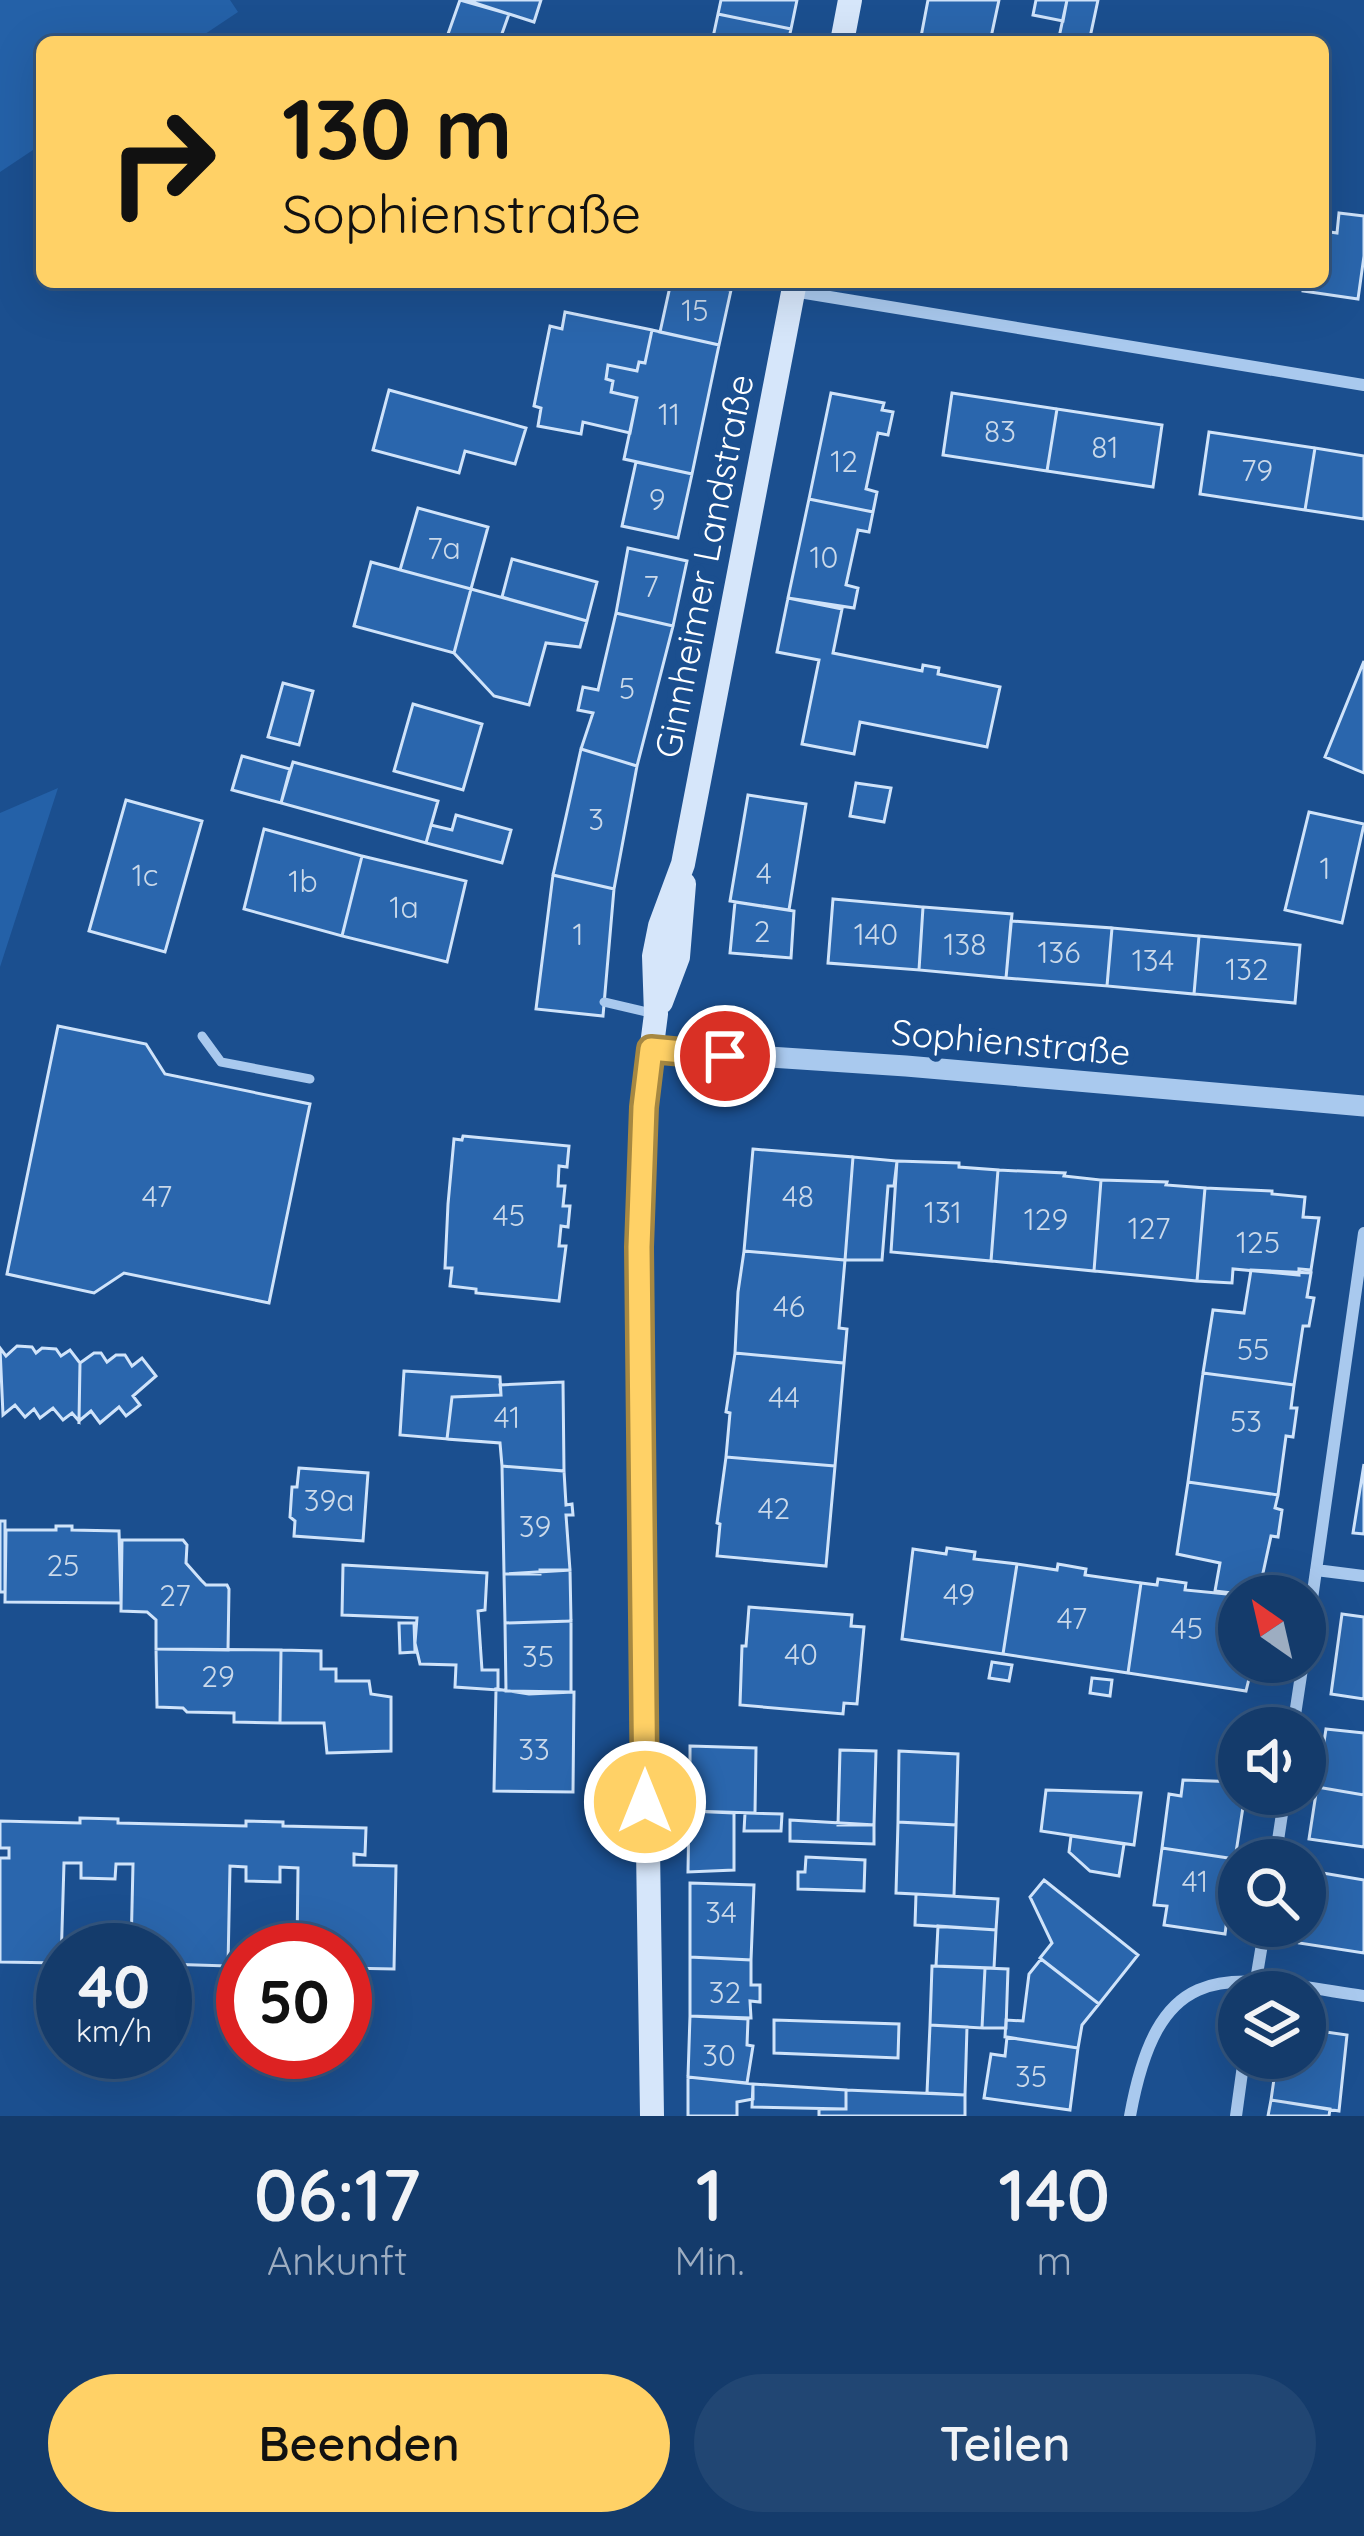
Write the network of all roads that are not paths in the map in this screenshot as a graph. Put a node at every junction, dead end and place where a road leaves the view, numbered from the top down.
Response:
1 (850, 0) edge
2 (843, 36) edge
3 (794, 288) edge
4 (806, 288) edge
5 (1364, 385) edge
6 (604, 1002) dead end
7 (656, 1014) junction
8 (202, 1036) dead end
9 (651, 1049) junction
10 (310, 1079) dead end
11 (1364, 1106) edge
12 (1364, 1233) edge
13 (1316, 1570) junction
14 (1315, 1575) edge
15 (1364, 1576) edge
16 (1218, 1985) edge
17 (1326, 1993) edge
18 (1364, 1996) edge
19 (1241, 2079) edge
20 (652, 2116) edge
21 (1130, 2116) edge
22 (1236, 2116) edge

1 - 2 main road
3 - 7 main road, Ginnheimer Landstraße
4 - 5 street
6 - 7 lane
7 - 9 main road, Ginnheimer Landstraße
8 - 10 lane
9 - 11 street, Sophienstraße
9 - 20 main road, Ginnheimer Landstraße
12 - 13 street
13 - 14 street
13 - 15 street
16 - 21 street
17 - 18 street
19 - 22 street

